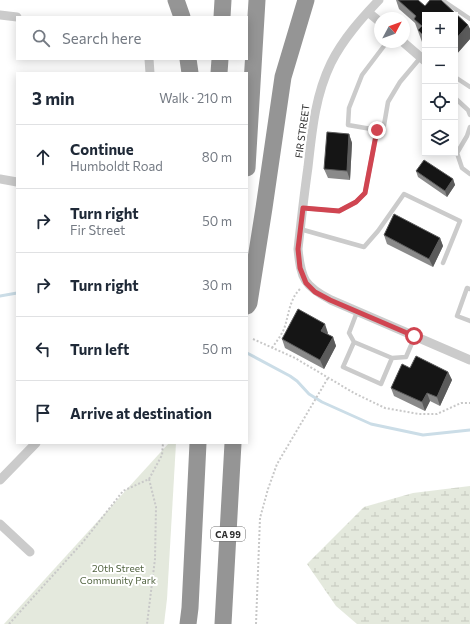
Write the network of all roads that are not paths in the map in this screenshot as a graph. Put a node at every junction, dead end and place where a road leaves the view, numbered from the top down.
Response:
1 (176, 0) edge
2 (179, 0) edge
3 (223, 0) edge
4 (257, 0) edge
5 (306, 0) edge
6 (379, 0) edge
7 (435, 0) edge
8 (368, 12) junction
9 (0, 15) edge
10 (182, 16) edge
11 (182, 16) edge
12 (222, 16) edge
13 (16, 17) edge
14 (374, 17) edge
15 (470, 19) edge
16 (382, 48) edge
17 (410, 48) edge
18 (422, 58) edge
19 (149, 60) edge
20 (188, 60) edge
21 (220, 60) edge
22 (422, 60) edge
23 (150, 72) edge
24 (190, 72) edge
25 (219, 72) edge
26 (458, 79) edge
27 (470, 87) edge
28 (458, 101) edge
29 (470, 115) edge
30 (470, 127) edge
31 (377, 130) junction
32 (248, 151) edge
33 (470, 174) edge
34 (0, 179) edge
35 (16, 182) edge
36 (303, 208) junction
37 (300, 229) junction
38 (443, 263) dead end
39 (470, 289) edge
40 (248, 304) edge
41 (357, 312) junction
42 (470, 321) edge
43 (414, 336) junction
44 (354, 342) junction
45 (392, 358) junction
46 (470, 360) edge
47 (35, 444) edge
48 (198, 444) edge
49 (233, 444) edge
50 (0, 480) edge
51 (0, 524) edge
52 (30, 552) dead end
53 (188, 624) edge
54 (223, 624) edge

1 - 10 highway
2 - 11 highway
3 - 12 highway
4 - 32 highway
5 - 40 highway
6 - 8 street, FIR STREET
7 - 15 lane
8 - 14 street
8 - 36 street, FIR STREET
9 - 13 street
16 - 31 lane
17 - 18 street
19 - 23 street
20 - 24 highway
21 - 25 highway
22 - 31 lane
26 - 27 lane
28 - 29 lane
30 - 33 lane
31 - 36 lane
34 - 35 street
36 - 37 street, FIR STREET
37 - 38 lane
37 - 41 street, FIR STREET
39 - 42 lane
41 - 43 street
41 - 44 lane
43 - 45 lane
43 - 46 street
44 - 45 lane
44 - 45 lane
47 - 50 street
48 - 53 highway
49 - 54 highway, CA 99
51 - 52 street

